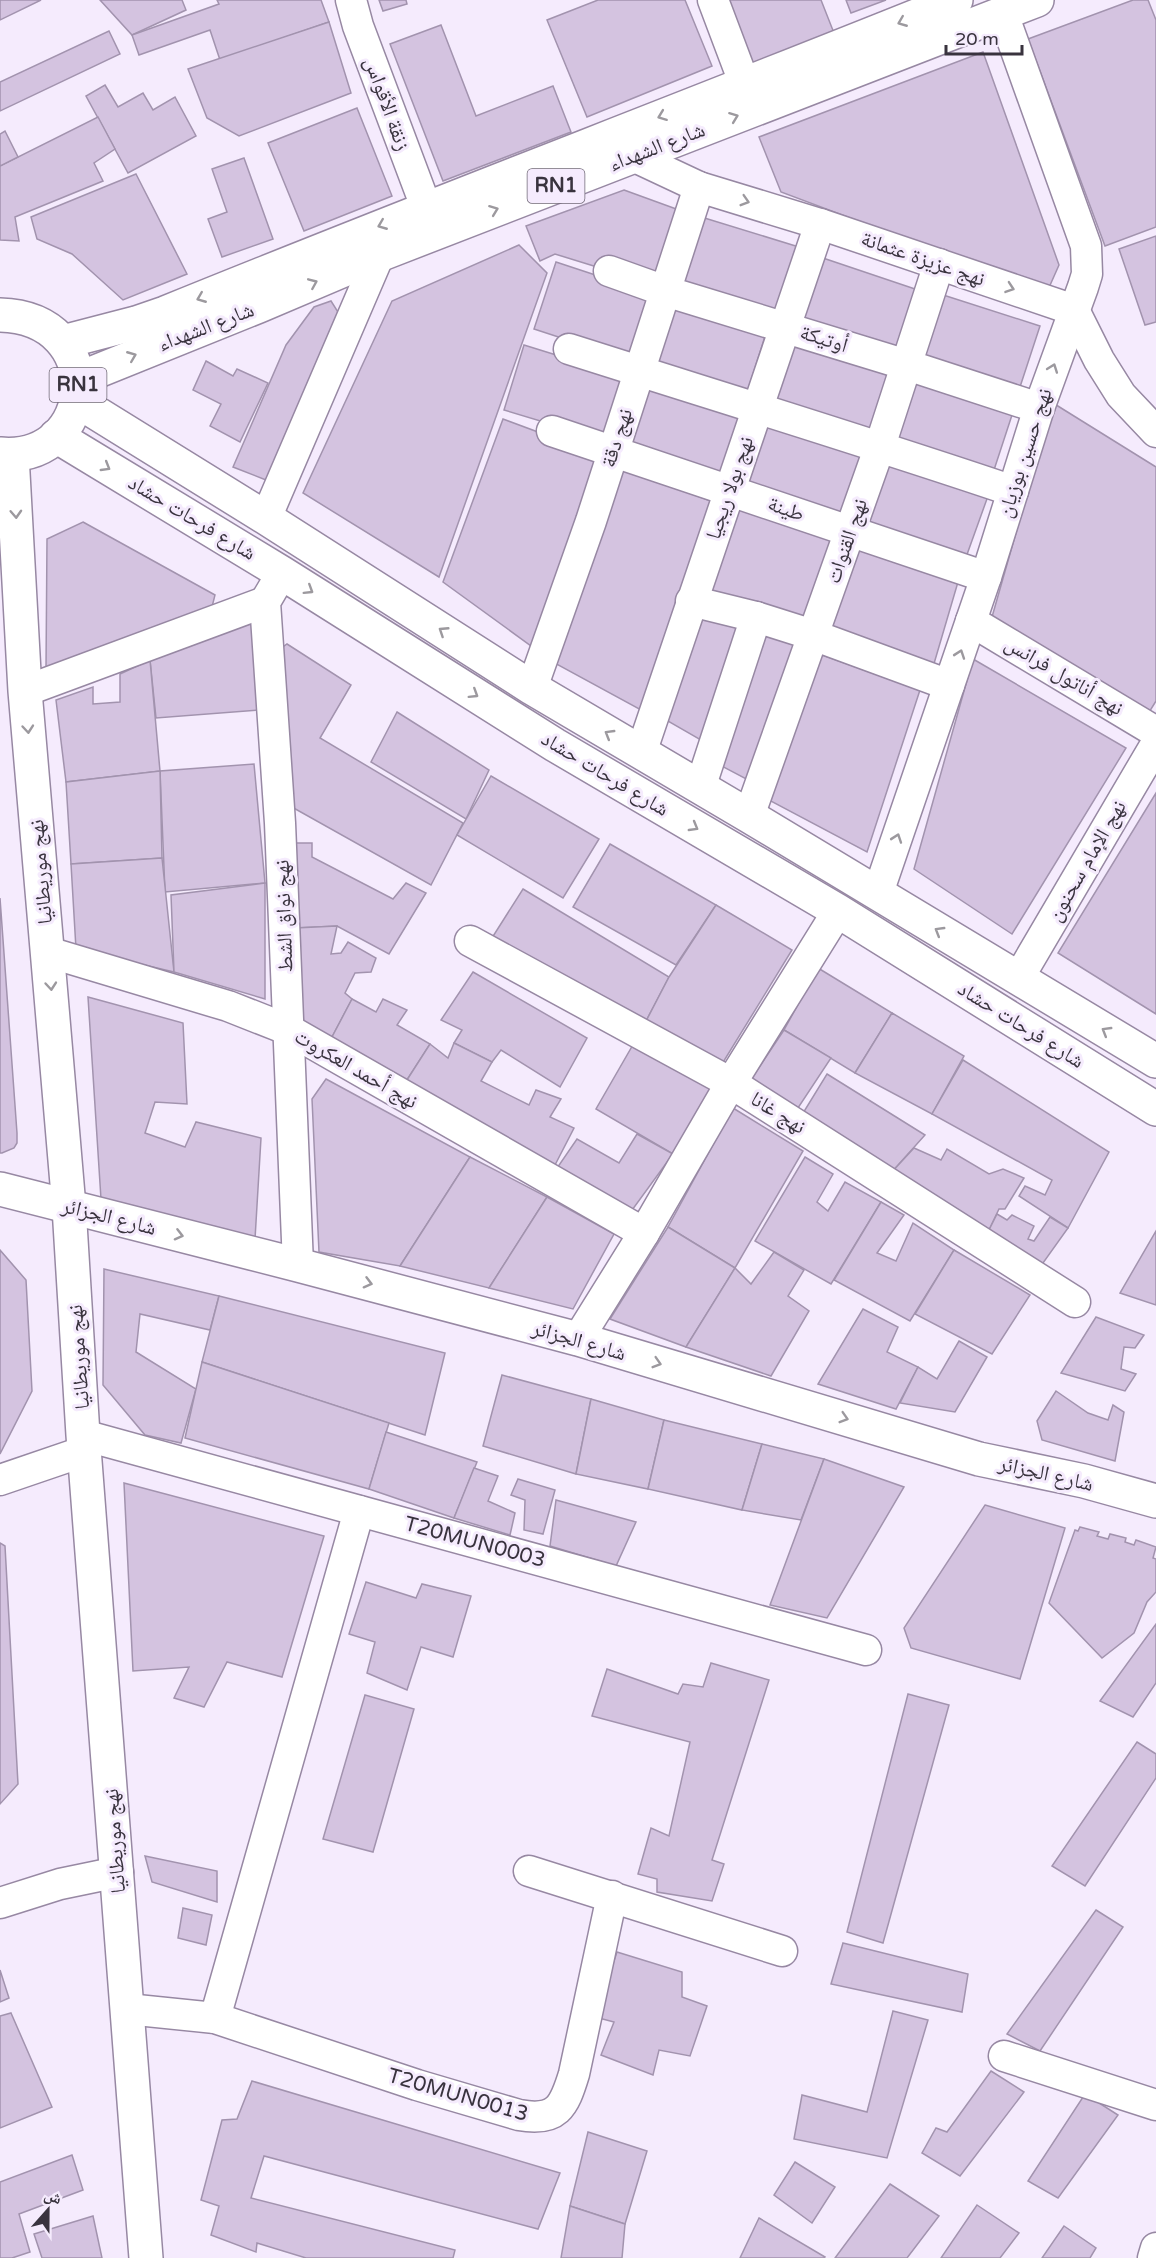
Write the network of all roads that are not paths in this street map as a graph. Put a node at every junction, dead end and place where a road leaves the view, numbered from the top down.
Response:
1 (351, 0) edge
2 (713, 0) edge
3 (956, 0) edge
4 (1037, 0) edge
5 (1003, 14) junction
6 (745, 85) junction
7 (633, 156) junction
8 (699, 187) junction
9 (426, 207) junction
10 (820, 224) junction
11 (379, 255) junction
12 (939, 264) junction
13 (609, 271) dead end
14 (665, 291) junction
15 (6, 307) edge
16 (1074, 310) junction
17 (784, 326) junction
18 (63, 342) junction
19 (568, 349) dead end
20 (907, 364) junction
21 (639, 372) junction
22 (77, 390) junction
23 (1039, 408) junction
24 (756, 410) junction
25 (552, 430) dead end
26 (1156, 432) edge
27 (56, 436) junction
28 (880, 446) junction
29 (612, 451) junction
30 (6, 455) edge
31 (731, 490) junction
32 (1013, 491) junction
33 (266, 518) junction
34 (850, 531) junction
35 (282, 573) junction
36 (986, 577) junction
37 (691, 601) junction
38 (265, 602) junction
39 (756, 616) junction
40 (971, 621) junction
41 (813, 635) junction
42 (949, 685) junction
43 (532, 688) junction
44 (25, 691) junction
45 (1156, 732) edge
46 (1156, 744) edge
47 (641, 753) junction
48 (700, 788) junction
49 (749, 816) junction
50 (878, 893) junction
51 (838, 911) junction
52 (470, 940) dead end
53 (48, 951) junction
54 (1018, 979) junction
55 (289, 1030) junction
56 (1156, 1061) edge
57 (731, 1083) junction
58 (1156, 1109) edge
59 (0, 1189) edge
60 (69, 1207) junction
61 (644, 1233) junction
62 (298, 1264) junction
63 (1075, 1302) dead end
64 (578, 1340) junction
65 (84, 1443) junction
66 (0, 1480) edge
67 (1156, 1501) edge
68 (359, 1510) junction
69 (866, 1650) dead end
70 (529, 1871) dead end
71 (118, 1872) junction
72 (612, 1896) junction
73 (1, 1901) edge
74 (782, 1951) dead end
75 (127, 2009) junction
76 (215, 2018) junction
77 (1004, 2056) dead end
78 (1156, 2105) edge
79 (1156, 2248) edge
80 (148, 2257) edge
81 (1153, 2258) edge

1 - 9 street, زنقة الأقواس
2 - 6 street
3 -> 6 main road, شارع الشهداء / RN1
4 - 5 main road, شارع الشهداء / RN1
7 -> 5 main road, شارع الشهداء / RN1
5 - 16 street, نهج حسين بوزيان
6 -> 9 main road, شارع الشهداء / RN1
7 - 8 street, نهج عزيزة عثمانة
11 -> 7 main road, شارع الشهداء / RN1
8 -> 10 street, نهج عزيزة عثمانة
8 - 14 street, نهج دقة
9 -> 18 main road, شارع الشهداء / RN1
10 - 12 street, نهج عزيزة عثمانة
10 - 17 street, نهج بولا ريجيا
22 -> 11 main road, شارع الشهداء / RN1
11 - 33 street
12 -> 16 street, نهج عزيزة عثمانة
12 - 20 street, نهج القنوات
13 - 14 street, أوتيكة
14 - 17 street, أوتيكة
14 - 21 street, نهج دقة
15 - 18 main road, RN1
23 -> 16 street, نهج حسين بوزيان
16 - 26 street
17 - 20 street, أوتيكة
17 - 24 street, نهج بولا ريجيا
18 - 22 main road, RN1
19 - 21 street
20 - 23 street, أوتيكة
20 - 28 street, نهج القنوات
21 - 24 street
21 - 29 street, نهج دقة
22 - 27 main road, RN1
22 - 33 main road, شارع فرحات حشاد
23 - 32 street, نهج حسين بوزيان
24 - 28 street
24 - 31 street, نهج بولا ريجيا
25 - 29 street, طينة
27 - 30 main road, RN1
27 -> 35 main road, شارع فرحات حشاد
28 - 32 street
28 - 34 street, نهج القنوات
29 - 31 street, طينة
29 - 43 street, نهج دقة
30 -> 44 main road, نهج موريطانيا
31 - 34 street, طينة
31 - 37 street, نهج بولا ريجيا
32 - 36 street, نهج حسين بوزيان
43 -> 33 main road, شارع فرحات حشاد
34 - 36 street, طينة
34 - 41 street, نهج القنوات
35 - 38 street
35 -> 51 main road, شارع فرحات حشاد
36 - 40 street, نهج حسين بوزيان
37 - 39 street
37 - 47 street, نهج بولا ريجيا
38 - 44 street
38 - 55 street, نهج نواق الشط
39 - 41 street
39 - 48 street
42 -> 40 street, نهج حسين بوزيان
40 - 45 street, نهج أناتول فرانس
41 - 42 street
41 - 49 street, نهج القنوات
50 -> 42 street, نهج حسين بوزيان
47 -> 43 main road, شارع فرحات حشاد
44 -> 53 main road, نهج موريطانيا
46 - 54 street, نهج الإمام سحنون
47 - 48 main road, شارع فرحات حشاد
48 - 49 main road, شارع فرحات حشاد
49 - 50 main road, شارع فرحات حشاد
54 -> 50 main road, شارع فرحات حشاد
51 - 57 street
51 - 58 main road, شارع فرحات حشاد
52 - 57 street, نهج غانا
53 - 55 street, نهج أحمد العكروت
53 -> 60 main road, نهج موريطانيا
56 -> 54 main road, شارع فرحات حشاد
55 - 61 street, نهج أحمد العكروت
55 - 62 street, نهج نواق الشط
57 - 61 street
57 - 63 street, نهج غانا
59 - 60 main road, شارع الجزائر
60 -> 62 main road, شارع الجزائر
60 - 65 main road, نهج موريطانيا
61 - 64 street
62 -> 64 main road, شارع الجزائر
64 -> 67 main road, شارع الجزائر
65 - 66 street
65 - 68 street, T20MUN0003
65 - 71 main road, نهج موريطانيا
68 - 69 street, T20MUN0003
68 - 76 street
70 - 72 street
71 - 73 street
71 - 75 main road, نهج موريطانيا
72 - 74 street
72 - 76 street, T20MUN0013
75 - 76 street, T20MUN0013
75 - 80 main road, نهج موريطانيا
77 - 78 street
79 - 81 street

